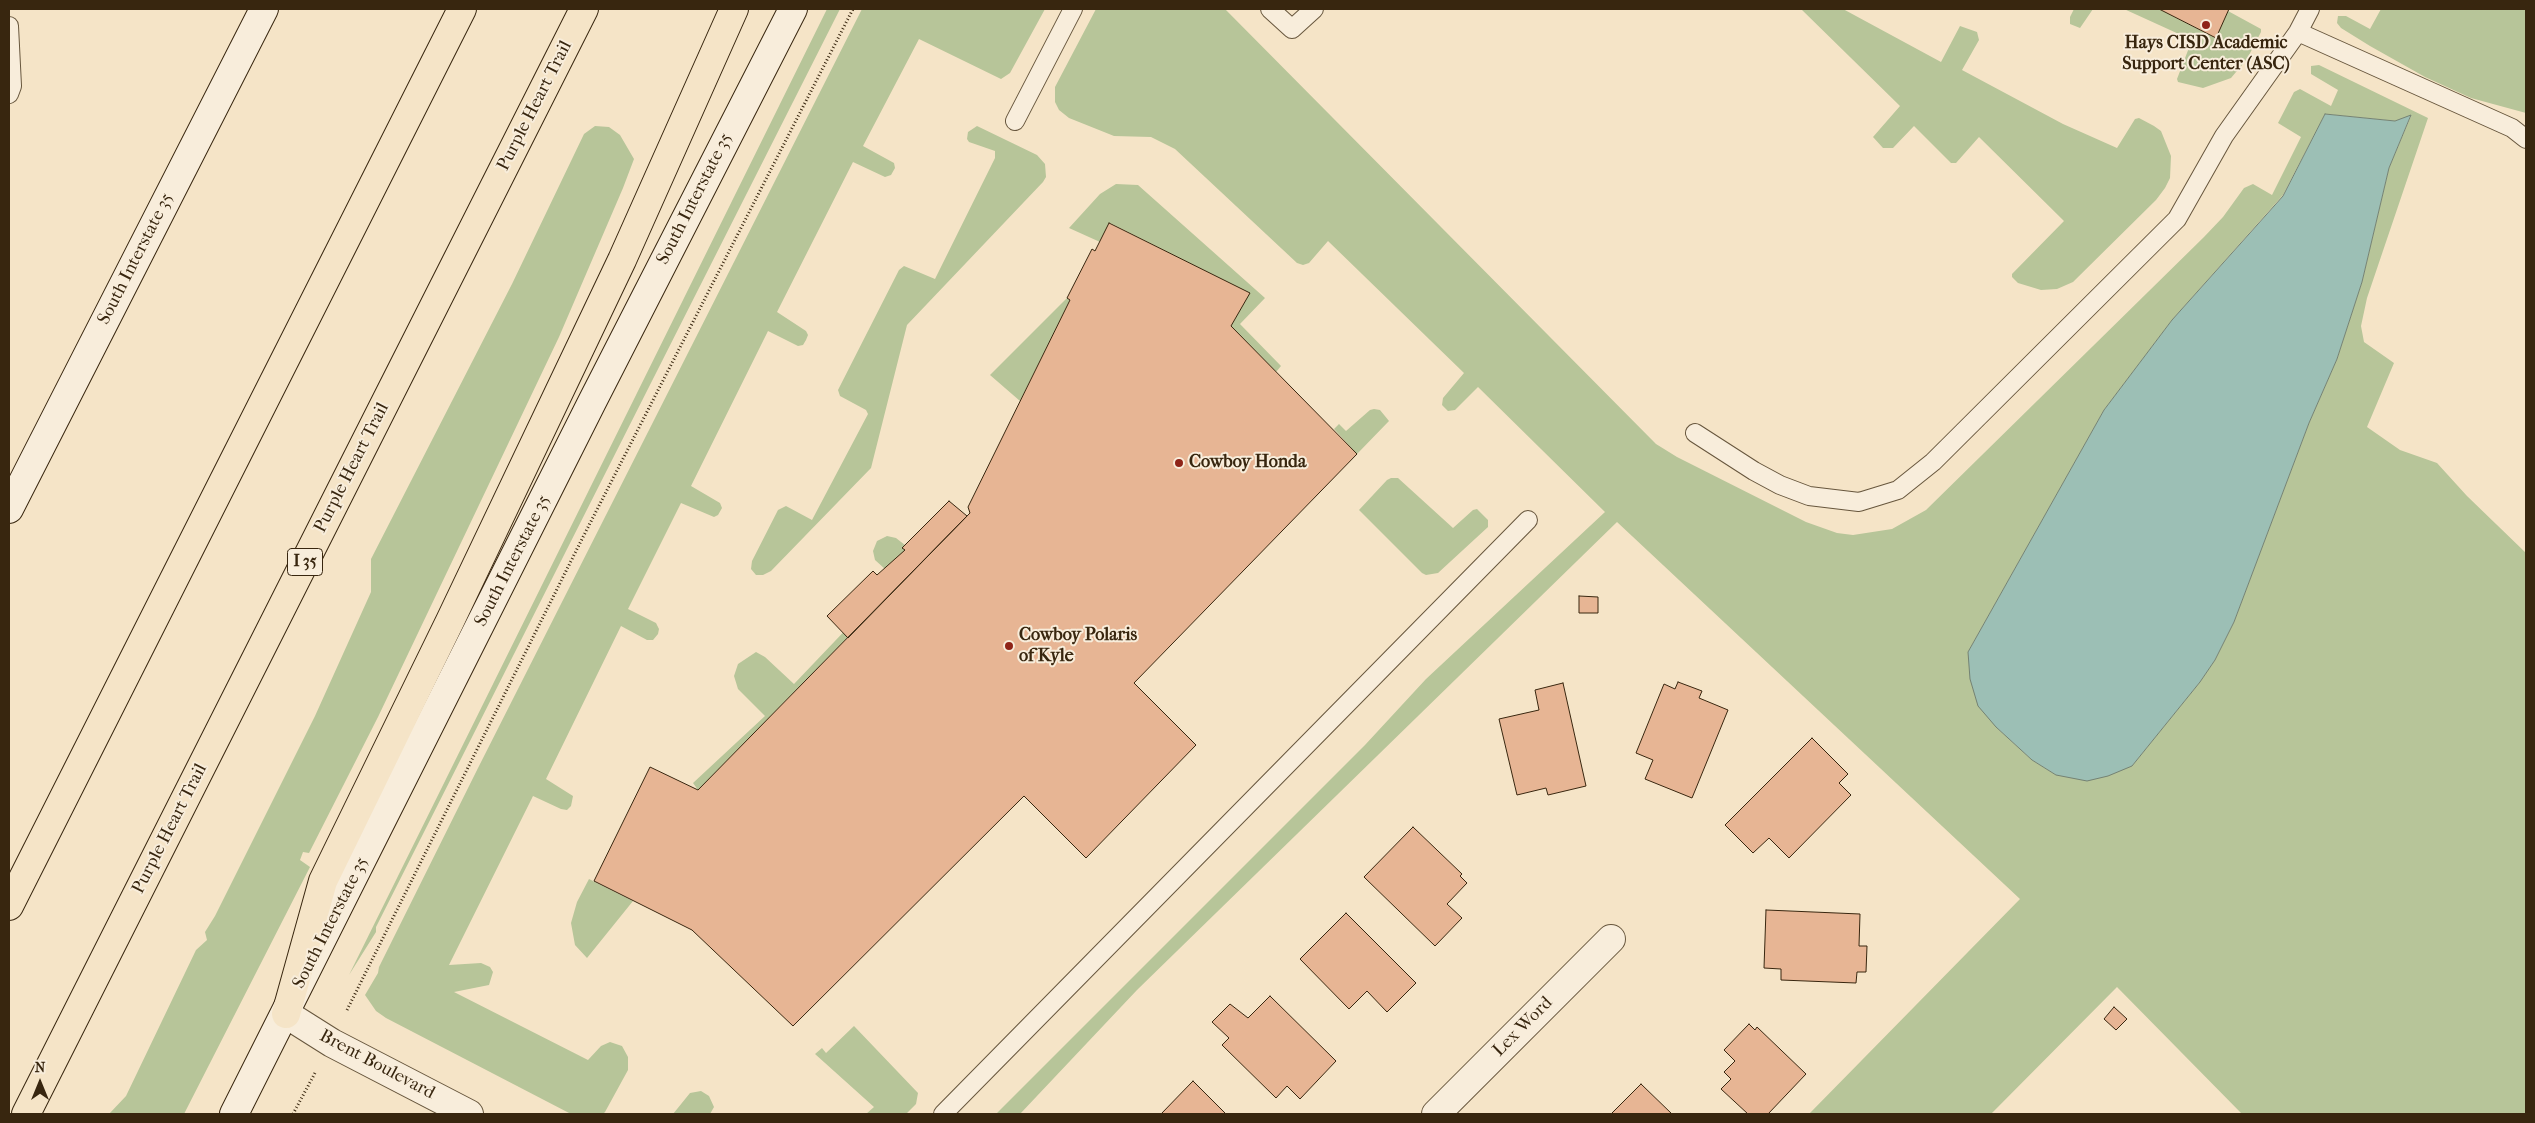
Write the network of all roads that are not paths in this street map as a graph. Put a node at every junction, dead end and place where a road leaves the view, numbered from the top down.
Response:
1 (264, 9) edge
2 (462, 9) edge
3 (584, 9) edge
4 (734, 9) edge
5 (793, 9) edge
6 (1073, 9) edge
7 (1270, 9) edge
8 (1314, 9) edge
9 (2310, 9) edge
10 (9, 26) edge
11 (2298, 32) junction
12 (9, 94) edge
13 (1015, 121) dead end
14 (2526, 139) edge
15 (1695, 433) dead end
16 (9, 509) edge
17 (1528, 520) dead end
18 (9, 906) edge
19 (1611, 939) dead end
20 (286, 1014) junction
21 (26, 1114) edge
22 (234, 1114) edge
23 (469, 1114) edge
24 (943, 1114) edge
25 (1436, 1114) edge

1 - 16 main road, South Interstate 35
2 - 18 highway
3 - 21 highway, Purple Heart Trail / I 35
4 - 20 highway
5 - 20 main road, South Interstate 35
6 - 13 lane
7 - 8 lane
9 - 11 lane
10 - 12 lane
11 - 14 lane
11 - 15 lane
17 - 24 lane
19 - 25 main road, Lex Word
20 - 22 main road, South Interstate 35
20 - 23 main road, Brent Boulevard

